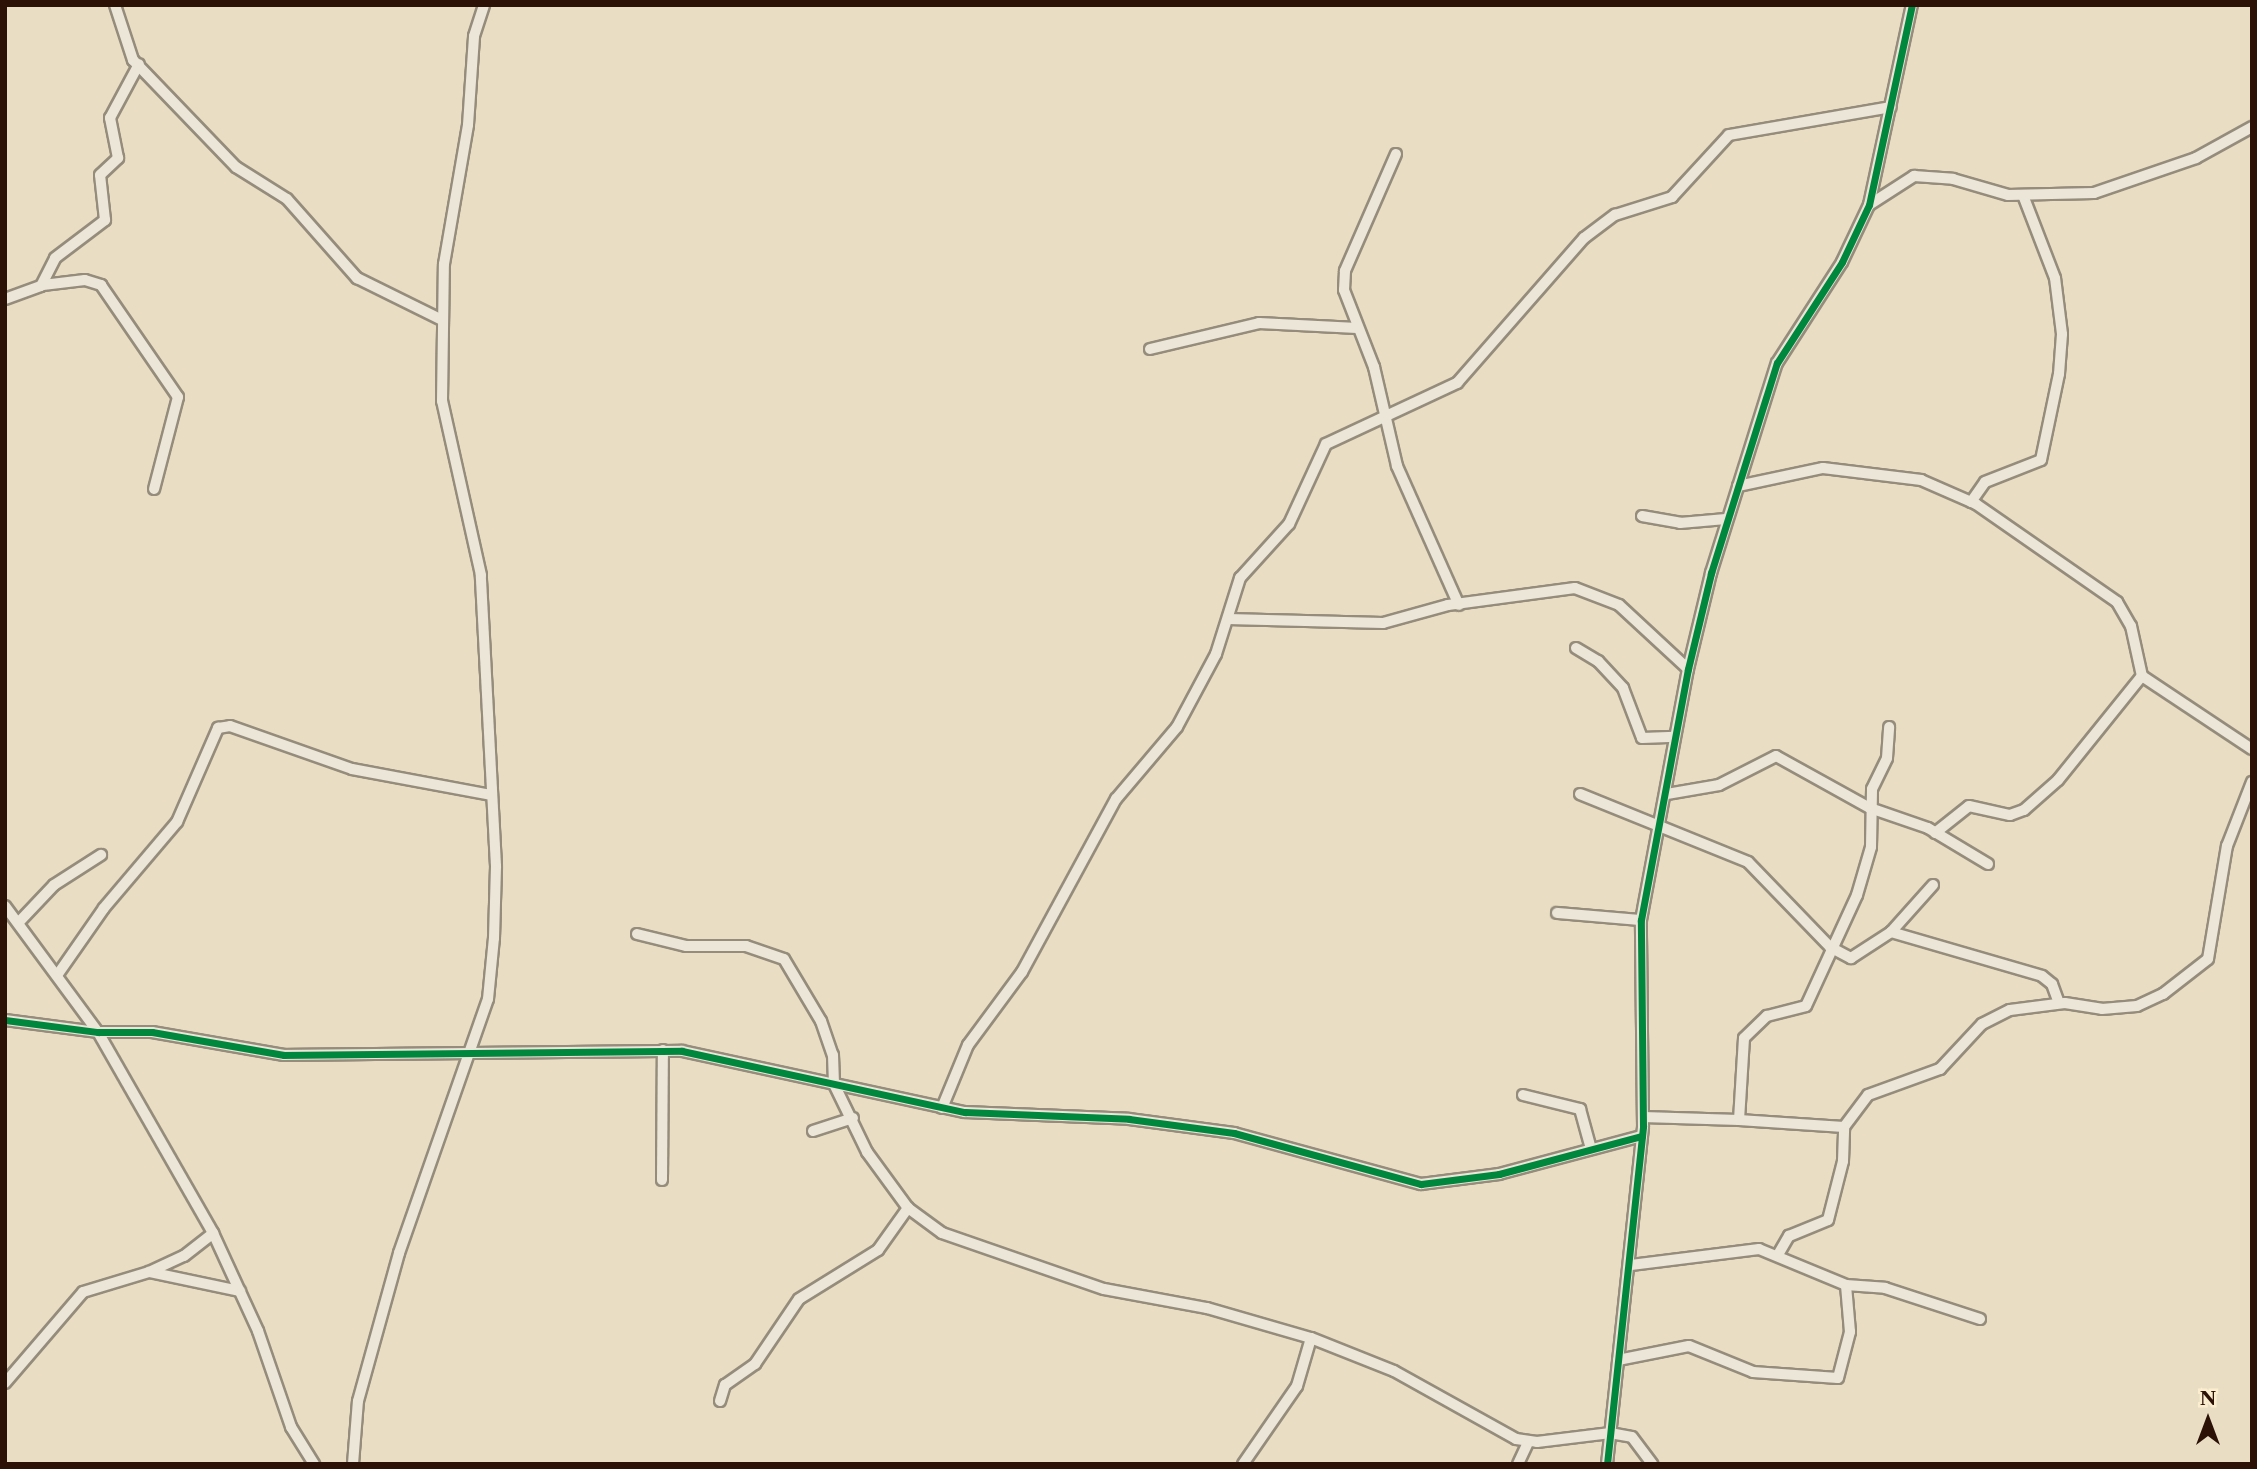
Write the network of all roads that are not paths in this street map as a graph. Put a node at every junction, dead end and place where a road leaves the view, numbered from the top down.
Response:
1 (115, 5) edge
2 (484, 5) edge
3 (1912, 5) edge
4 (139, 64) junction
5 (1891, 107) junction
6 (2252, 127) edge
7 (1396, 154) dead end
8 (2023, 195) junction
9 (1869, 205) junction
10 (44, 285) junction
11 (5, 299) edge
12 (442, 320) junction
13 (1357, 328) junction
14 (1150, 349) dead end
15 (1384, 415) junction
16 (1738, 486) junction
17 (154, 489) dead end
18 (1972, 502) junction
19 (1642, 516) dead end
20 (1726, 519) junction
21 (1459, 605) junction
22 (1228, 619) junction
23 (1576, 648) dead end
24 (1688, 669) junction
25 (2142, 676) junction
26 (1889, 727) dead end
27 (1675, 737) junction
28 (2252, 749) edge
29 (2252, 782) edge
30 (1580, 794) dead end
31 (1667, 794) junction
32 (491, 795) junction
33 (1870, 808) junction
34 (1661, 825) junction
35 (1935, 833) junction
36 (101, 855) dead end
37 (1988, 864) dead end
38 (1933, 885) dead end
39 (5, 906) edge
40 (1557, 913) dead end
41 (1641, 920) junction
42 (19, 922) junction
43 (1891, 932) junction
44 (637, 934) dead end
45 (1830, 947) junction
46 (58, 974) junction
47 (2059, 1003) junction
48 (5, 1020) edge
49 (98, 1032) junction
50 (663, 1050) junction
51 (471, 1053) junction
52 (834, 1084) junction
53 (1523, 1095) dead end
54 (942, 1108) junction
55 (1643, 1117) junction
56 (853, 1118) junction
57 (1739, 1120) junction
58 (1844, 1127) junction
59 (813, 1131) dead end
60 (1642, 1136) junction
61 (1591, 1149) junction
62 (662, 1180) dead end
63 (908, 1208) junction
64 (213, 1233) junction
65 (1779, 1253) junction
66 (1631, 1265) junction
67 (149, 1272) junction
68 (1846, 1285) junction
69 (240, 1291) junction
70 (1980, 1319) dead end
71 (1311, 1338) junction
72 (1618, 1360) junction
73 (5, 1383) edge
74 (720, 1401) dead end
75 (1610, 1433) junction
76 (1528, 1443) junction
77 (314, 1464) edge
78 (353, 1464) edge
79 (1243, 1464) edge
80 (1518, 1464) edge
81 (1607, 1464) edge
82 (1652, 1464) edge

1 - 4 street
2 - 12 street
3 - 5 street
4 - 10 street
4 - 12 street
5 - 9 street
5 - 15 street
6 - 8 street
7 - 13 street
8 - 9 street
8 - 18 street
9 - 16 street
10 - 11 street
10 - 17 street
12 - 32 street
13 - 14 street
13 - 15 street
15 - 21 street
15 - 22 street
16 - 18 street
16 - 20 street
18 - 25 street
19 - 20 street
20 - 24 street
21 - 22 street
21 - 24 street
22 - 54 street
23 - 27 street
24 - 27 street
25 - 28 street
25 - 35 street
26 - 33 street
27 - 31 street
29 - 47 street
30 - 34 street
31 - 33 street
31 - 34 street
32 - 46 street
32 - 51 street
33 - 35 street
33 - 45 street
34 - 41 street
34 - 45 street
35 - 37 street
36 - 42 street
38 - 43 street
39 - 42 street
40 - 41 street
41 - 55 street
42 - 46 street
43 - 45 street
43 - 47 street
44 - 52 street
45 - 57 street
46 - 49 street
47 - 58 street
48 - 49 street
49 - 51 street
49 - 64 street
50 - 51 street
50 - 52 street
50 - 62 street
51 - 78 street
52 - 54 street
52 - 56 street
53 - 61 street
54 - 61 street
55 - 57 street
55 - 60 street
56 - 59 street
56 - 63 street
57 - 58 street
58 - 65 street
60 - 61 street
60 - 66 street
63 - 71 street
63 - 74 street
64 - 67 street
64 - 69 street
65 - 66 street
65 - 68 street
66 - 72 street
67 - 69 street
67 - 73 street
68 - 70 street
68 - 72 street
69 - 77 street
71 - 76 street
71 - 79 street
72 - 75 street
75 - 76 street
75 - 81 street
75 - 82 street
76 - 80 street

